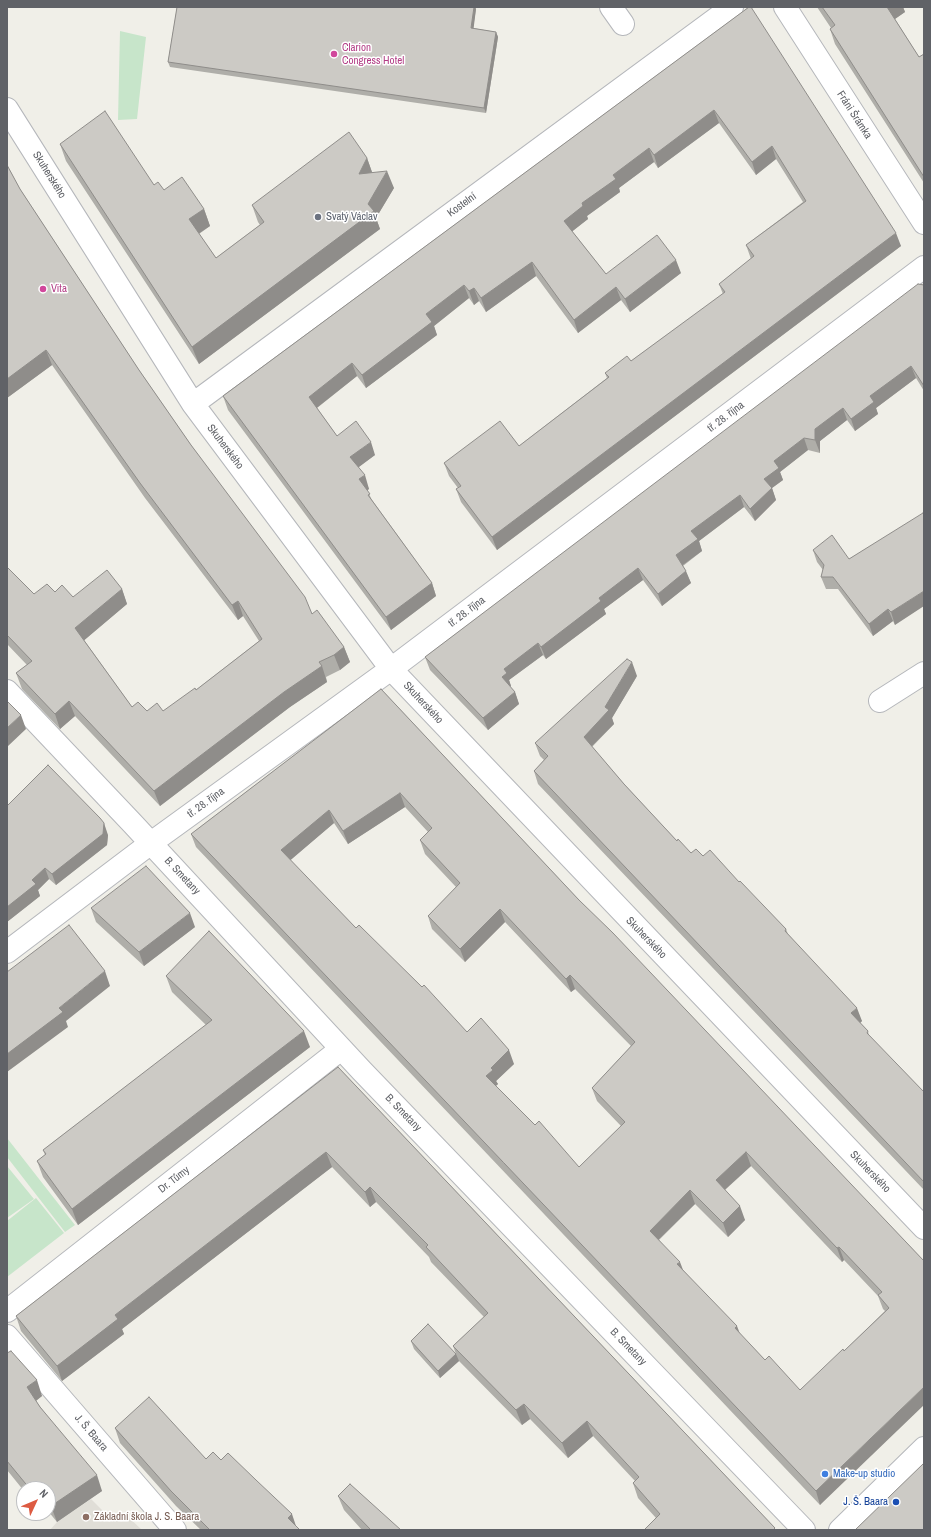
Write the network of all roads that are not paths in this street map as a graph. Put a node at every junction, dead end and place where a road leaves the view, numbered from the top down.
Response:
1 (732, 7) edge
2 (785, 7) edge
3 (7, 109) edge
4 (924, 223) edge
5 (924, 267) edge
6 (193, 404) junction
7 (391, 669) junction
8 (924, 674) edge
9 (7, 691) edge
10 (880, 701) dead end
11 (151, 843) junction
12 (7, 952) edge
13 (341, 1049) junction
14 (924, 1228) edge
15 (7, 1311) edge
16 (7, 1336) edge
17 (924, 1448) edge
18 (175, 1530) edge
19 (804, 1530) edge
20 (840, 1530) edge

1 - 6 street, Kostelní
2 - 4 street, Fráni Šrámka
3 - 6 street, Skuherského
5 - 7 street, tř. 28. října
6 - 7 street, Skuherského
7 - 11 street, tř. 28. října
7 - 14 street, Skuherského
8 - 10 street
9 - 11 street, B. Smetany
11 - 12 street, tř. 28. října
11 - 13 street, B. Smetany
13 - 15 street, Dr. Tůmy
13 - 19 street, B. Smetany
16 - 18 street, J. Š. Baara
17 - 20 street

